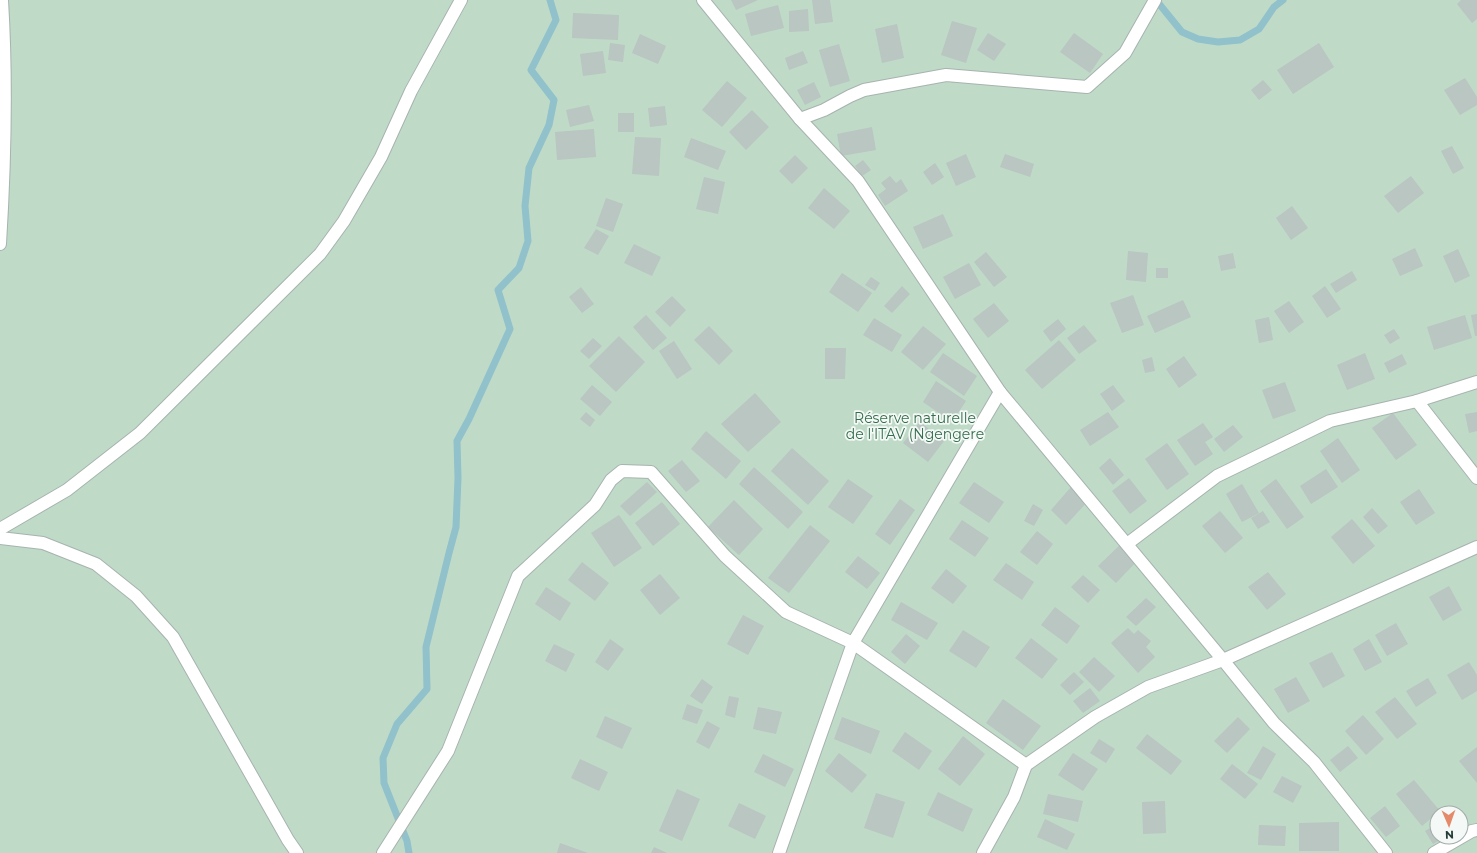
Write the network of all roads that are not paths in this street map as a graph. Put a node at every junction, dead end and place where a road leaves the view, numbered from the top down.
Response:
1 (2, 0) edge
2 (461, 0) edge
3 (704, 0) edge
4 (1154, 0) edge
5 (800, 119) junction
6 (0, 244) edge
7 (1477, 382) edge
8 (1000, 392) junction
9 (1417, 401) junction
10 (1477, 478) edge
11 (0, 529) edge
12 (0, 538) edge
13 (1127, 544) junction
14 (1477, 547) edge
15 (853, 643) junction
16 (1223, 660) junction
17 (1026, 765) junction
18 (1477, 830) edge
19 (297, 853) edge
20 (383, 853) edge
21 (779, 853) edge
22 (983, 853) edge
23 (1386, 853) edge
24 (1434, 853) edge

1 - 6 street
2 - 11 street
3 - 5 street
4 - 5 street
5 - 8 street
7 - 9 street
8 - 13 street
8 - 15 street
9 - 10 street
9 - 13 street
12 - 19 street
13 - 16 street
14 - 16 street
15 - 17 street
15 - 20 street
15 - 21 street
16 - 17 street
16 - 23 street
17 - 22 street
18 - 24 street

